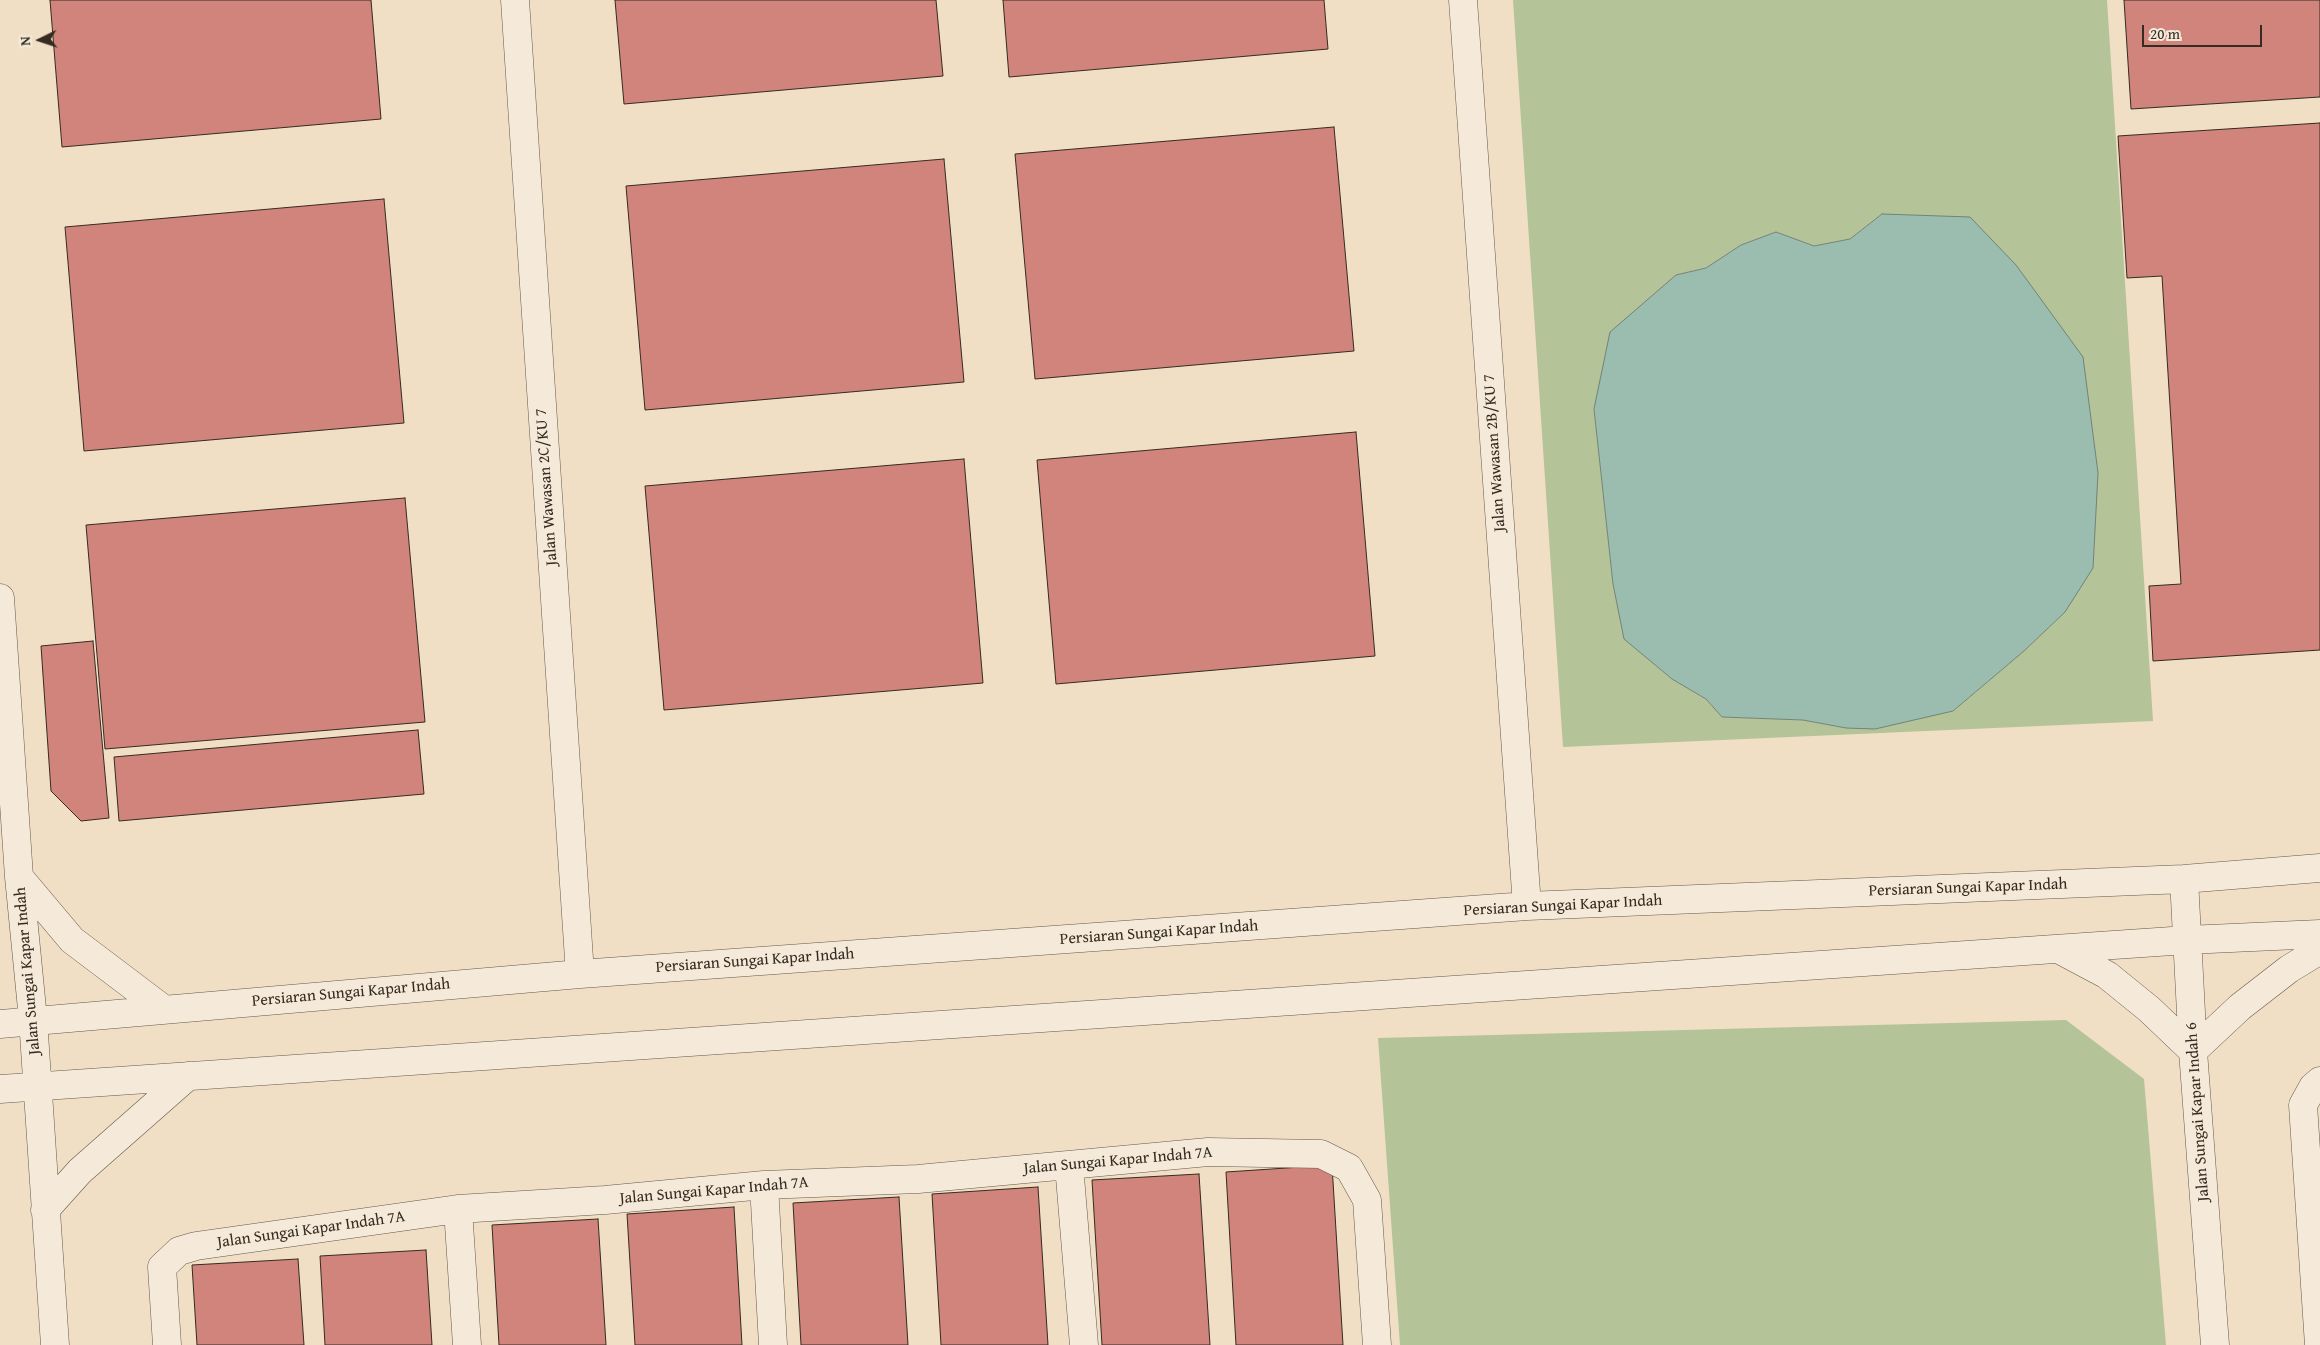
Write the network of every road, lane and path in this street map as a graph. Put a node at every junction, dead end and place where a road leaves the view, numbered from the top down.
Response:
1 (515, 0) edge
2 (1463, 0) edge
3 (0, 598) edge
4 (2320, 868) edge
5 (20, 877) junction
6 (2184, 879) junction
7 (1527, 906) junction
8 (2320, 934) edge
9 (2188, 940) junction
10 (2060, 950) junction
11 (2320, 950) edge
12 (580, 974) junction
13 (162, 1008) junction
14 (33, 1020) junction
15 (0, 1024) edge
16 (2192, 1051) junction
17 (188, 1076) junction
18 (2320, 1080) edge
19 (37, 1086) junction
20 (0, 1089) edge
21 (1069, 1165) junction
22 (764, 1184) junction
23 (458, 1209) junction
24 (45, 1210) junction
25 (54, 1345) edge
26 (167, 1345) edge
27 (467, 1345) edge
28 (773, 1345) edge
29 (1084, 1345) edge
30 (1377, 1345) edge
31 (2215, 1345) edge
32 (2319, 1345) edge

1 - 12 street, Jalan Wawasan 2C/KU 7
2 - 7 street, Jalan Wawasan 2B/KU 7
3 - 5 street, Jalan Sungai Kapar Indah
4 - 6 street, Persiaran Sungai Kapar Indah
5 - 13 street
5 - 14 street, Jalan Sungai Kapar Indah
6 - 7 street, Persiaran Sungai Kapar Indah
6 - 9 street, Jalan Sungai Kapar Indah 6
7 - 12 street, Persiaran Sungai Kapar Indah
8 - 9 street
9 - 10 street
9 - 16 street, Jalan Sungai Kapar Indah 6
10 - 16 street
10 - 17 street
11 - 16 street
12 - 13 street, Persiaran Sungai Kapar Indah
13 - 14 street, Persiaran Sungai Kapar Indah
14 - 15 street, Persiaran Sungai Kapar Indah
14 - 19 street, Jalan Sungai Kapar Indah
16 - 31 street, Jalan Sungai Kapar Indah 6
17 - 19 street
17 - 24 street
18 - 32 street
19 - 20 street
19 - 24 street, Jalan Sungai Kapar Indah
21 - 22 street, Jalan Sungai Kapar Indah 7A
21 - 29 street
21 - 30 street, Jalan Sungai Kapar Indah 7A
22 - 23 street, Jalan Sungai Kapar Indah 7A
22 - 28 street
23 - 26 street, Jalan Sungai Kapar Indah 7A
23 - 27 street
24 - 25 street, Jalan Sungai Kapar Indah

